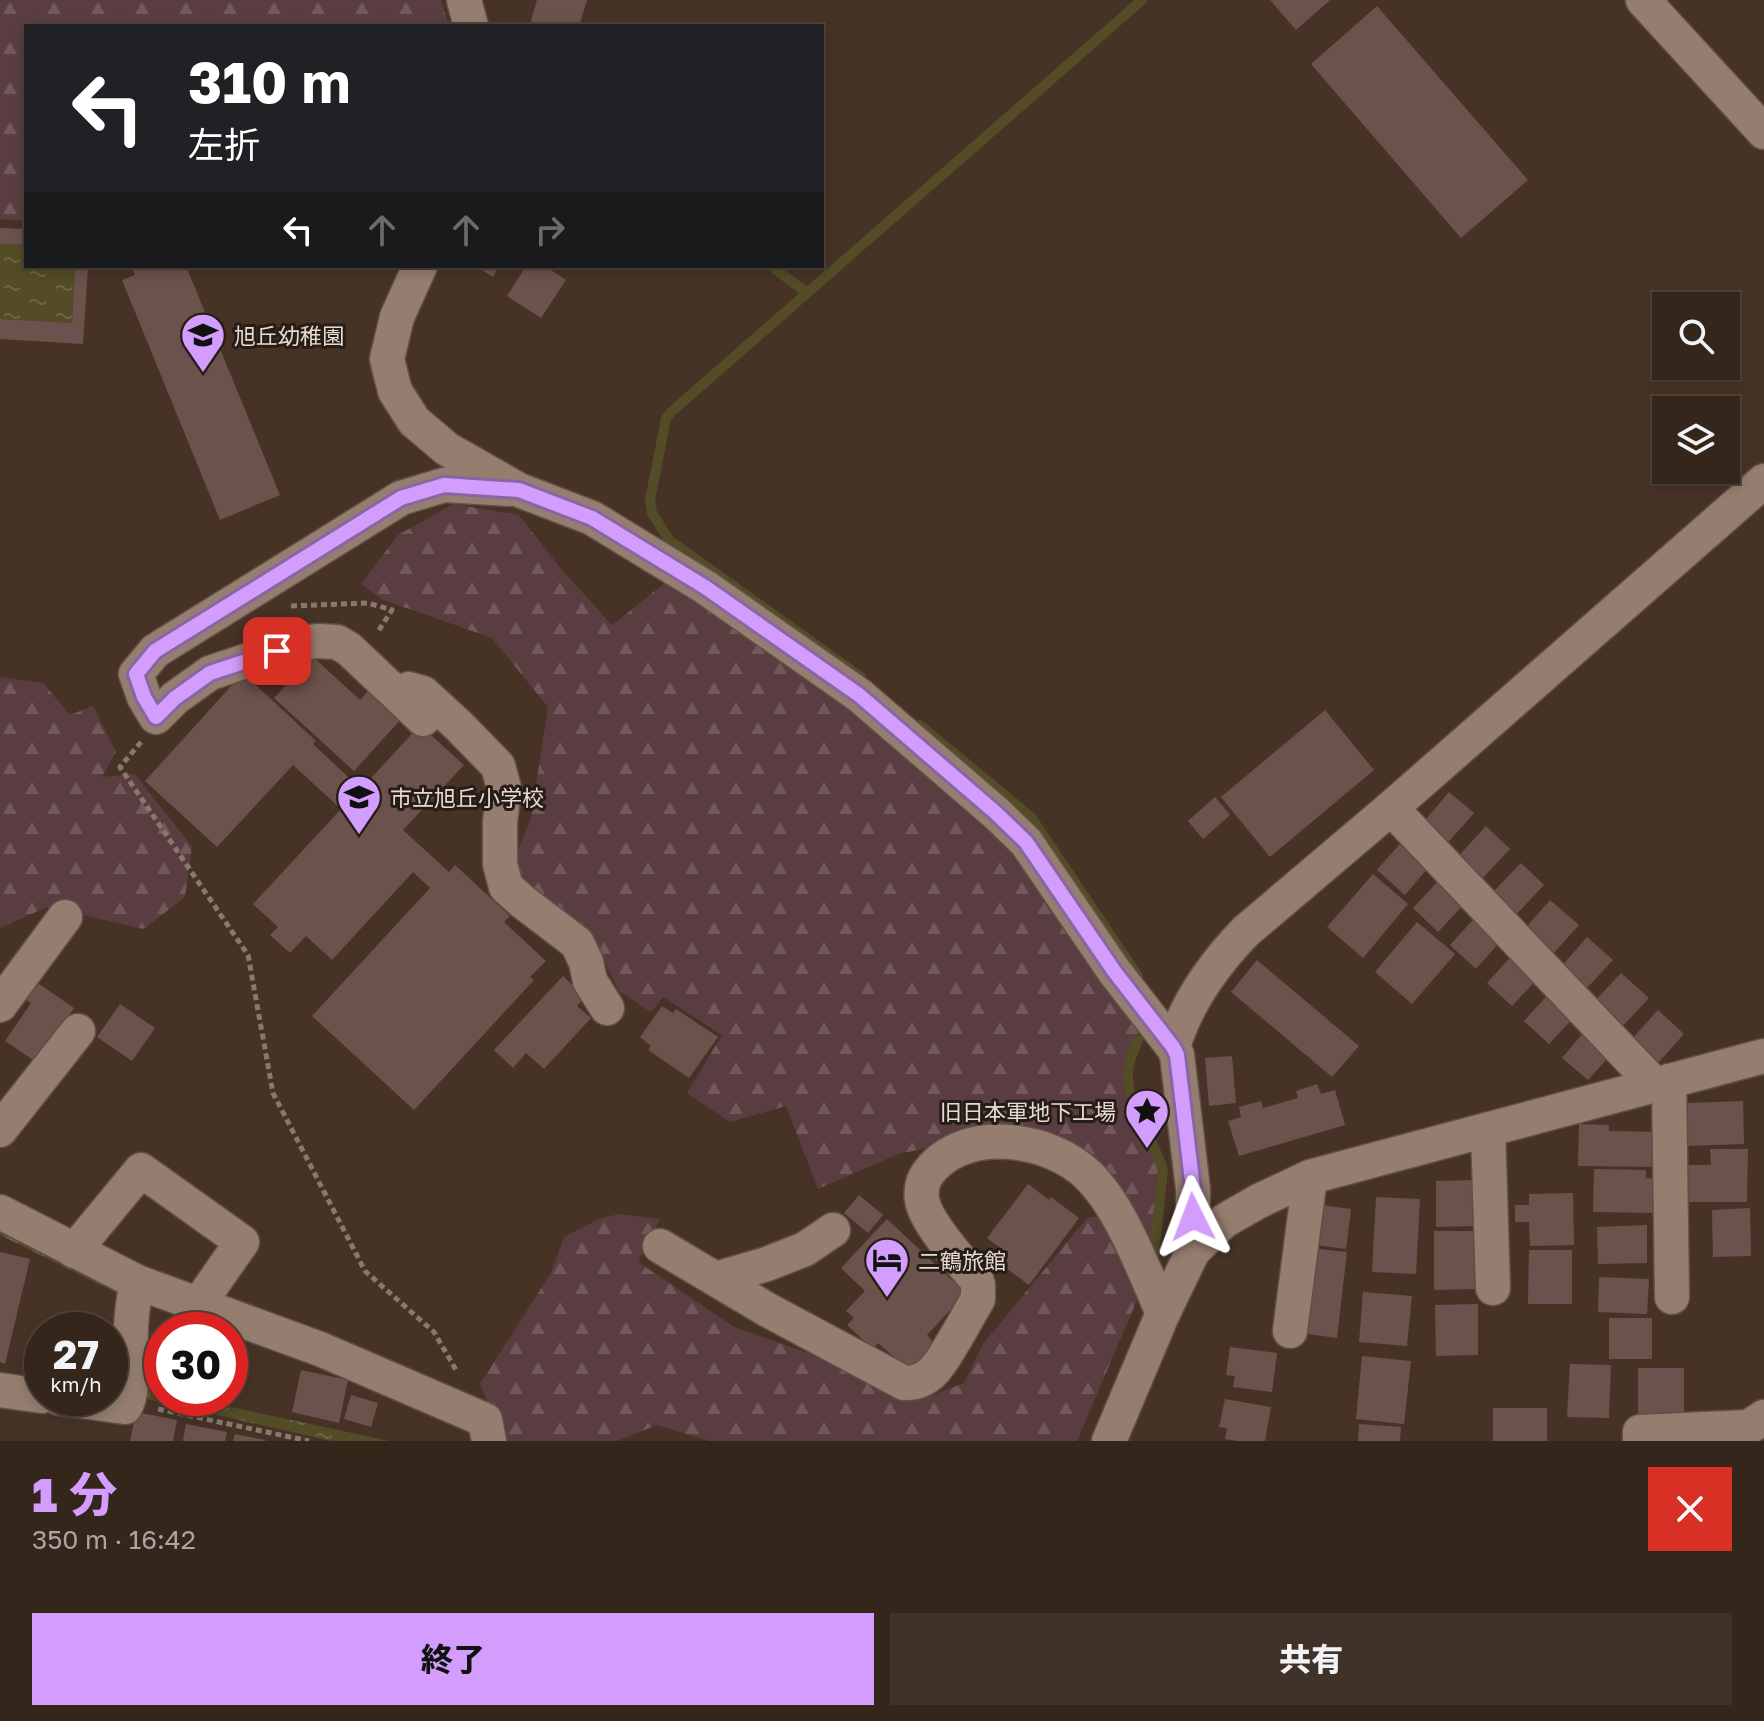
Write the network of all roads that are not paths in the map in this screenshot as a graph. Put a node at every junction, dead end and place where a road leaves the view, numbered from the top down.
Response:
1 (464, 0) edge
2 (1643, 0) edge
3 (470, 24) edge
4 (1764, 132) edge
5 (419, 268) edge
6 (1764, 481) edge
7 (519, 490) junction
8 (398, 693) junction
9 (423, 719) dead end
10 (1395, 813) junction
11 (65, 917) dead end
12 (0, 1005) edge
13 (607, 1008) dead end
14 (78, 1031) dead end
15 (1173, 1047) junction
16 (1764, 1056) edge
17 (1662, 1083) junction
18 (0, 1130) edge
19 (1488, 1130) junction
20 (1310, 1177) junction
21 (0, 1212) edge
22 (833, 1230) dead end
23 (660, 1246) dead end
24 (74, 1251) junction
25 (1193, 1251) junction
26 (716, 1279) junction
27 (1493, 1288) dead end
28 (1672, 1297) dead end
29 (134, 1300) junction
30 (198, 1305) junction
31 (1163, 1313) junction
32 (1290, 1331) dead end
33 (0, 1390) edge
34 (24, 1393) edge
35 (128, 1398) edge
36 (1764, 1417) edge
37 (487, 1430) edge
38 (1109, 1441) edge
39 (1640, 1441) edge

1 - 3 street
2 - 4 street
5 - 7 street
6 - 10 street
7 - 8 street
7 - 15 street
8 - 9 street
8 - 13 street
10 - 15 street
10 - 17 street
11 - 12 street
14 - 18 street
15 - 25 street
16 - 17 street
17 - 19 street
17 - 28 street
19 - 20 street
19 - 27 street
20 - 25 street
20 - 32 street
21 - 24 street
22 - 26 street
23 - 26 street
24 - 29 street
24 - 30 street
25 - 31 street
26 - 31 street
29 - 30 street
29 - 35 street
30 - 37 street
31 - 38 street
33 - 34 street
36 - 39 street

